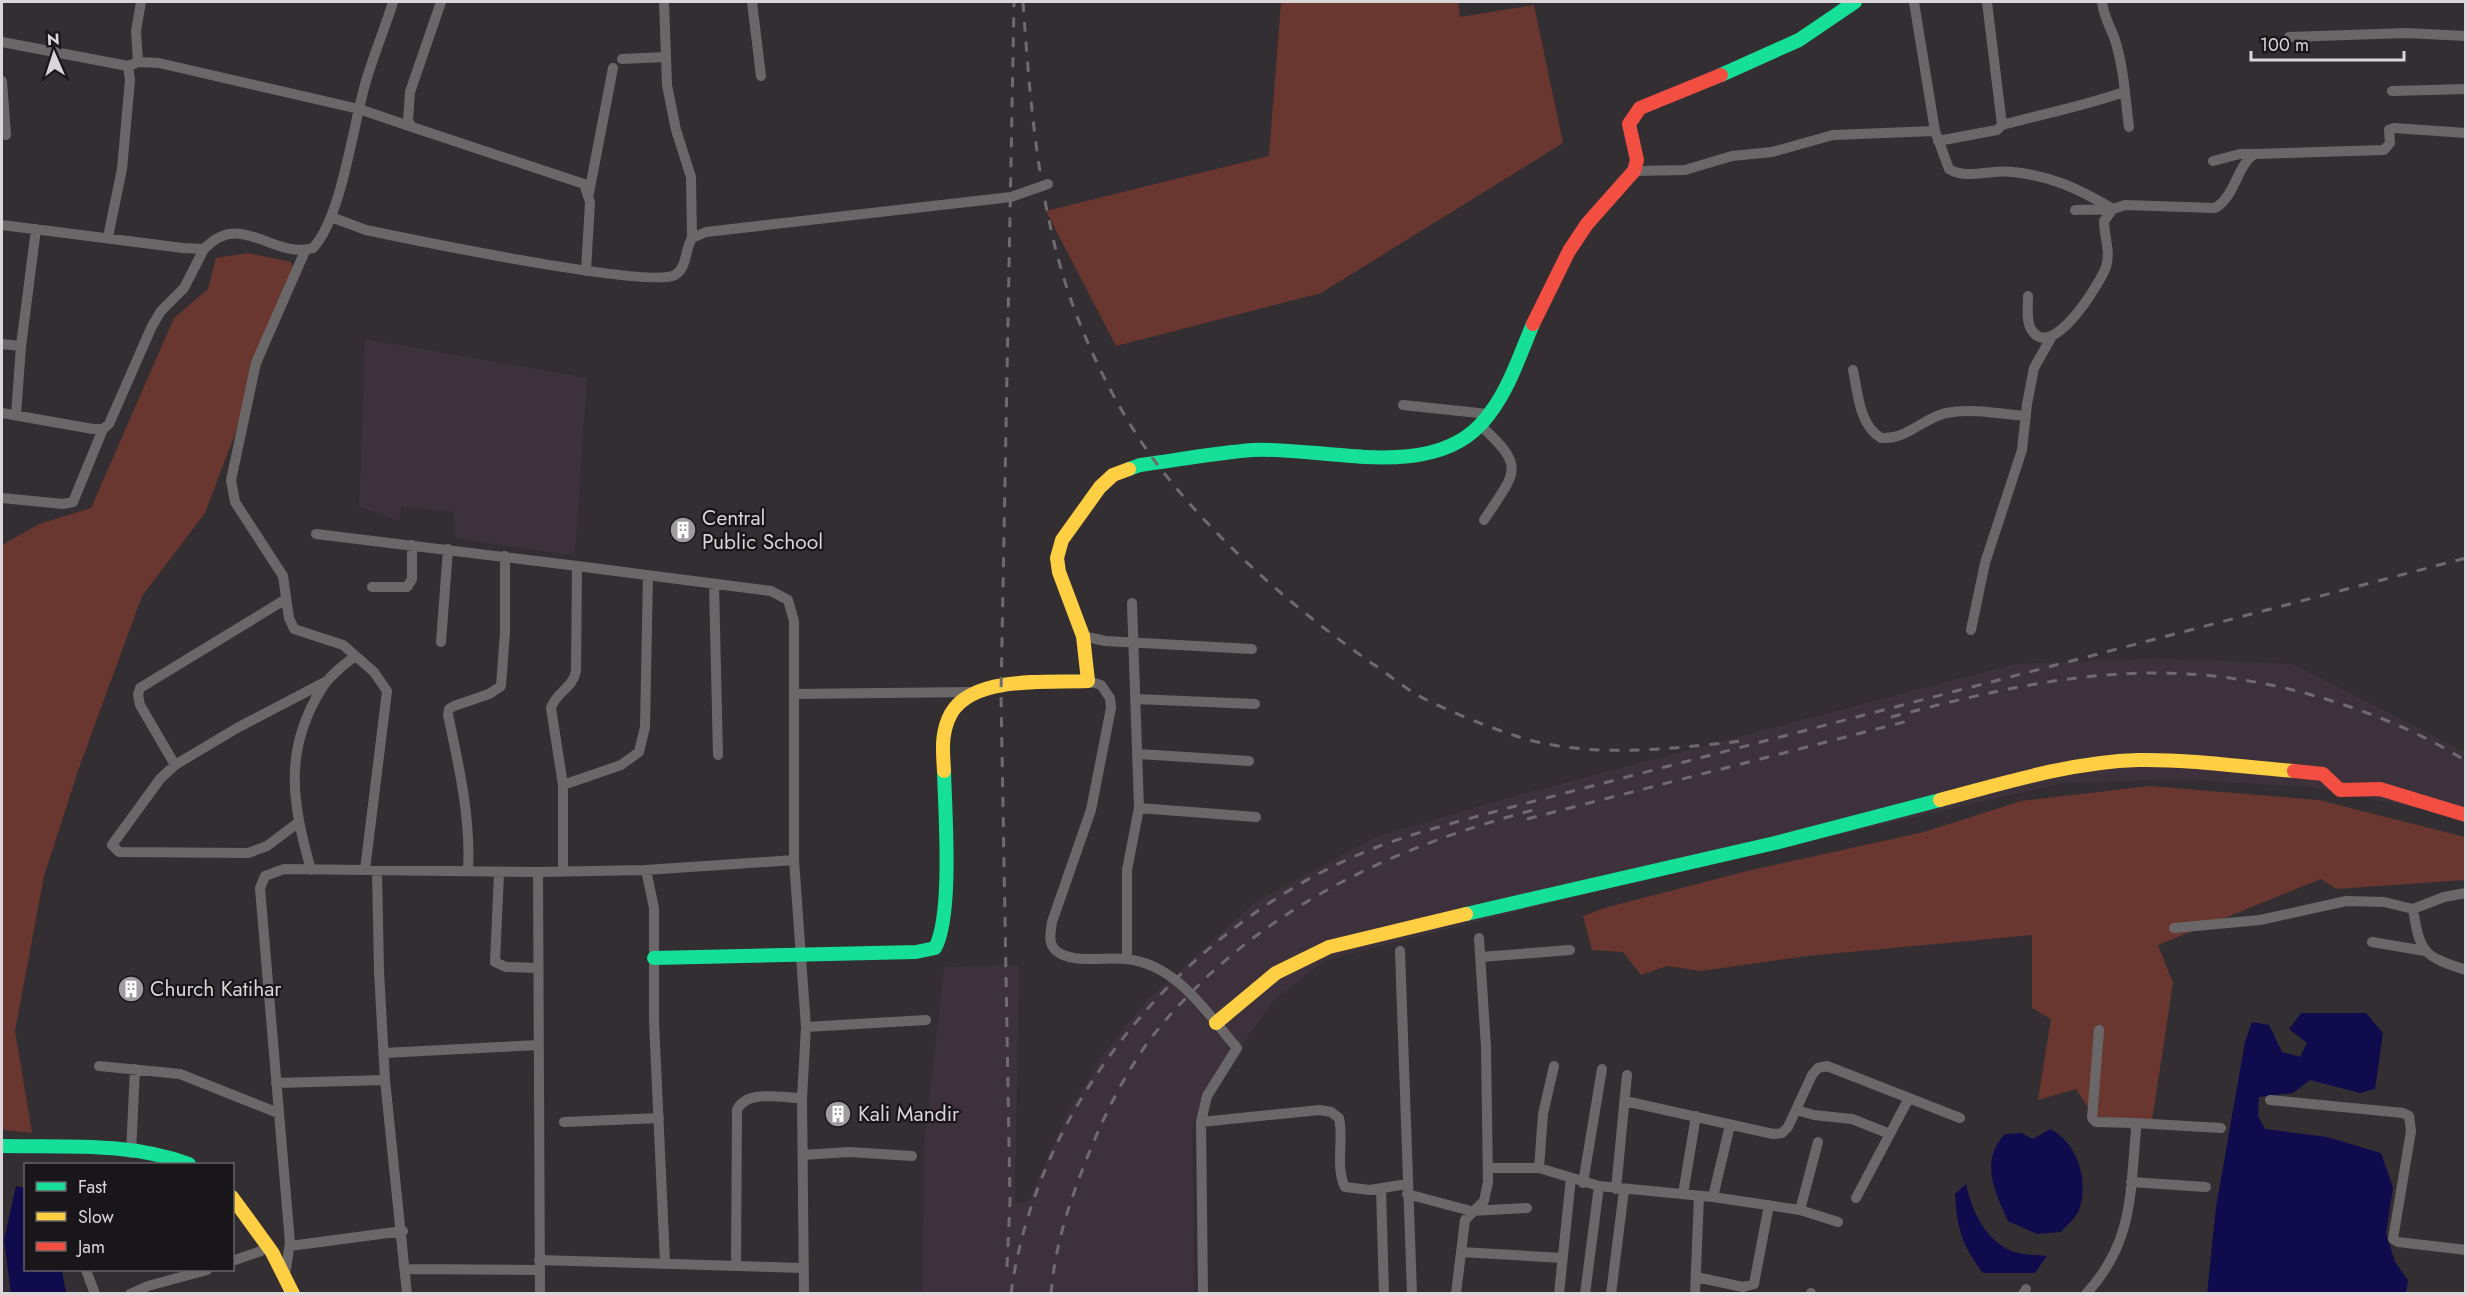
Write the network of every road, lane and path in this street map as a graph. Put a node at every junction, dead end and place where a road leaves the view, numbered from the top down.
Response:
1 (141, 2) edge
2 (393, 2) edge
3 (441, 2) edge
4 (664, 2) edge
5 (753, 2) edge
6 (1855, 2) edge
7 (1914, 2) edge
8 (1987, 2) edge
9 (2102, 2) edge
10 (2466, 36) edge
11 (2289, 37) dead end
12 (2, 42) edge
13 (665, 57) junction
14 (622, 59) dead end
15 (133, 64) junction
16 (613, 68) dead end
17 (761, 76) dead end
18 (2, 81) edge
19 (2, 86) edge
20 (2466, 89) edge
21 (2392, 91) dead end
22 (2124, 92) junction
23 (359, 109) junction
24 (2002, 125) junction
25 (412, 127) junction
26 (2129, 127) dead end
27 (2466, 133) edge
28 (6, 135) dead end
29 (1937, 136) junction
30 (2255, 154) junction
31 (2213, 161) dead end
32 (1634, 171) junction
33 (1048, 184) dead end
34 (589, 193) junction
35 (2113, 208) junction
36 (2075, 210) dead end
37 (332, 217) junction
38 (2, 225) edge
39 (36, 229) junction
40 (108, 237) junction
41 (692, 238) junction
42 (204, 249) junction
43 (305, 251) junction
44 (586, 271) junction
45 (2028, 296) dead end
46 (2052, 336) junction
47 (2, 344) edge
48 (21, 346) junction
49 (1853, 370) dead end
50 (1403, 405) dead end
51 (2, 413) edge
52 (16, 415) junction
53 (2026, 417) junction
54 (1484, 419) junction
55 (103, 429) junction
56 (2, 498) edge
57 (1484, 519) dead end
58 (316, 534) dead end
59 (412, 545) junction
60 (448, 549) junction
61 (505, 556) junction
62 (577, 566) junction
63 (648, 575) junction
64 (714, 584) junction
65 (372, 587) dead end
66 (286, 599) junction
67 (1132, 603) dead end
68 (1971, 630) dead end
69 (1083, 636) junction
70 (1134, 641) junction
71 (441, 642) dead end
72 (1252, 649) dead end
73 (355, 656) junction
74 (327, 681) junction
75 (1088, 681) junction
76 (977, 692) junction
77 (794, 694) junction
78 (1136, 699) junction
79 (1255, 704) dead end
80 (1139, 754) junction
81 (718, 755) dead end
82 (1249, 761) dead end
83 (176, 765) junction
84 (563, 785) junction
85 (1139, 808) junction
86 (2466, 814) edge
87 (1256, 817) dead end
88 (299, 822) junction
89 (794, 860) junction
90 (308, 861) junction
91 (366, 868) junction
92 (646, 870) junction
93 (377, 871) junction
94 (468, 871) junction
95 (538, 872) junction
96 (563, 872) junction
97 (499, 873) junction
98 (2466, 893) edge
99 (2413, 909) junction
100 (2174, 928) dead end
101 (1479, 938) dead end
102 (2372, 942) dead end
103 (1570, 950) dead end
104 (1400, 951) dead end
105 (2425, 951) junction
106 (802, 954) junction
107 (1481, 957) junction
108 (654, 958) junction
109 (1127, 959) junction
110 (538, 968) junction
111 (2466, 970) edge
112 (926, 1020) dead end
113 (1216, 1023) junction
114 (806, 1027) junction
115 (2099, 1030) dead end
116 (538, 1045) junction
117 (384, 1053) junction
118 (99, 1066) dead end
119 (1554, 1066) dead end
120 (1602, 1068) dead end
121 (135, 1069) junction
122 (1627, 1075) dead end
123 (385, 1080) junction
124 (276, 1083) junction
125 (802, 1098) junction
126 (1910, 1098) junction
127 (2270, 1100) dead end
128 (1625, 1101) junction
129 (1796, 1110) junction
130 (278, 1113) junction
131 (1696, 1116) junction
132 (659, 1118) junction
133 (1960, 1118) dead end
134 (564, 1122) dead end
135 (1201, 1122) junction
136 (2135, 1123) junction
137 (1730, 1125) junction
138 (2220, 1128) dead end
139 (1890, 1134) junction
140 (1818, 1142) dead end
141 (2, 1146) edge
142 (28, 1150) junction
143 (2, 1153) edge
144 (131, 1153) junction
145 (803, 1155) junction
146 (912, 1156) dead end
147 (161, 1163) edge
148 (184, 1163) edge
149 (1488, 1168) junction
150 (1539, 1168) junction
151 (1570, 1178) junction
152 (2131, 1182) junction
153 (1583, 1183) junction
154 (1599, 1186) junction
155 (2206, 1187) dead end
156 (1381, 1188) junction
157 (1407, 1189) junction
158 (1620, 1189) junction
159 (1683, 1194) junction
160 (1699, 1196) junction
161 (1713, 1197) junction
162 (1856, 1198) dead end
163 (234, 1200) edge
164 (1769, 1205) junction
165 (1527, 1208) dead end
166 (1800, 1210) junction
167 (1471, 1211) junction
168 (234, 1215) edge
169 (1838, 1222) dead end
170 (402, 1231) junction
171 (290, 1246) junction
172 (2466, 1250) edge
173 (261, 1251) junction
174 (1461, 1252) junction
175 (1562, 1258) junction
176 (234, 1260) edge
177 (665, 1262) junction
178 (539, 1265) junction
179 (736, 1265) junction
180 (803, 1268) junction
181 (406, 1269) junction
182 (87, 1271) edge
183 (201, 1271) edge
184 (285, 1276) junction
185 (1696, 1277) junction
186 (95, 1293) edge
187 (130, 1293) edge
188 (283, 1293) edge
189 (293, 1293) edge
190 (407, 1293) edge
191 (540, 1293) edge
192 (804, 1293) edge
193 (1203, 1293) edge
194 (1384, 1293) edge
195 (1412, 1293) edge
196 (1456, 1293) edge
197 (1559, 1293) edge
198 (1585, 1293) edge
199 (1611, 1293) edge
200 (1695, 1293) edge
201 (2086, 1293) edge

1 - 15 street
2 - 23 street
3 - 25 street
4 - 13 street
5 - 17 street
6 - 32 main road
7 - 29 street
8 - 24 street
9 - 22 street
10 - 11 street
12 - 15 street
13 - 14 street
13 - 41 street
15 - 23 street
15 - 40 street
16 - 34 street
18 - 19 street
19 - 28 street
20 - 21 street
22 - 24 street
22 - 26 street
23 - 25 street
23 - 37 street
24 - 29 street
25 - 34 street
27 - 30 street
29 - 32 street
29 - 35 street
30 - 31 street
30 - 35 street
32 - 54 main road
33 - 41 street
34 - 44 street
35 - 36 street
35 - 46 street
37 - 43 street
37 - 44 street
38 - 39 street
39 - 40 street
39 - 48 street
40 - 42 street
41 - 44 street
42 - 43 street
42 - 55 street
43 - 66 street
45 - 46 street
46 - 53 street
47 - 48 street
48 - 52 street
49 - 53 street
50 - 54 street
51 - 52 street
52 - 55 street
53 - 68 street
54 - 57 street
54 - 69 main road
55 - 56 street
58 - 59 street
59 - 60 street
59 - 65 street
60 - 61 street
60 - 71 street
61 - 62 street
61 - 94 street
62 - 63 street
62 - 84 street
63 - 64 street
63 - 84 street
64 - 77 street
64 - 81 street
66 - 73 street
66 - 83 street
67 - 70 street
69 - 70 street
69 - 75 main road
70 - 72 street
70 - 78 street
73 - 74 street
73 - 91 street
74 - 83 street
74 - 88 street
75 - 76 main road
75 - 109 street
76 - 77 street
76 - 106 main road
77 - 89 street
78 - 79 street
78 - 80 street
80 - 82 street
80 - 85 street
83 - 88 street
84 - 96 street
85 - 87 street
85 - 109 street
86 - 113 main road
88 - 90 street
89 - 92 street
89 - 106 street
90 - 91 street
90 - 124 street
91 - 93 street
92 - 96 street
92 - 108 street
93 - 94 street
93 - 117 street
94 - 97 street
95 - 96 street
95 - 97 street
95 - 110 street
97 - 110 street
98 - 99 street
99 - 100 street
99 - 105 street
101 - 107 street
102 - 105 street
103 - 107 street
104 - 157 street
105 - 111 street
106 - 108 main road
106 - 114 street
107 - 149 street
108 - 132 street
109 - 113 street
110 - 116 street
112 - 114 street
113 - 135 street
114 - 125 street
115 - 136 street
116 - 117 street
116 - 178 street
117 - 123 street
118 - 121 street
119 - 150 street
120 - 153 street
121 - 130 street
121 - 144 street
122 - 128 street
123 - 124 street
123 - 170 street
124 - 130 street
125 - 145 street
125 - 179 street
126 - 129 street
126 - 133 street
126 - 139 street
127 - 172 street
128 - 131 street
128 - 158 street
129 - 137 street
129 - 139 street
130 - 171 street
131 - 137 street
131 - 159 street
132 - 134 street
132 - 177 street
135 - 156 street
135 - 193 street
136 - 138 street
136 - 152 street
137 - 161 street
139 - 162 street
140 - 166 street
141 - 142 main road
142 - 143 main road
142 - 144 main road
144 - 147 main road
144 - 148 main road
145 - 146 street
145 - 180 street
149 - 150 street
149 - 167 street
150 - 151 street
151 - 153 street
151 - 175 street
152 - 155 street
152 - 201 street
153 - 154 street
154 - 158 street
154 - 198 street
156 - 157 street
156 - 194 street
157 - 167 street
157 - 195 street
158 - 159 street
158 - 199 street
159 - 160 street
160 - 161 street
160 - 185 street
161 - 164 street
163 - 184 main road
164 - 166 street
164 - 185 street
165 - 167 street
166 - 169 street
167 - 174 street
168 - 173 main road
170 - 171 street
170 - 181 street
171 - 184 street
173 - 176 street
173 - 188 main road
174 - 175 street
174 - 196 street
175 - 197 street
177 - 178 street
177 - 179 street
178 - 181 street
178 - 191 street
179 - 180 street
180 - 192 street
181 - 190 street
182 - 186 street
183 - 187 street
184 - 189 main road
185 - 200 street

